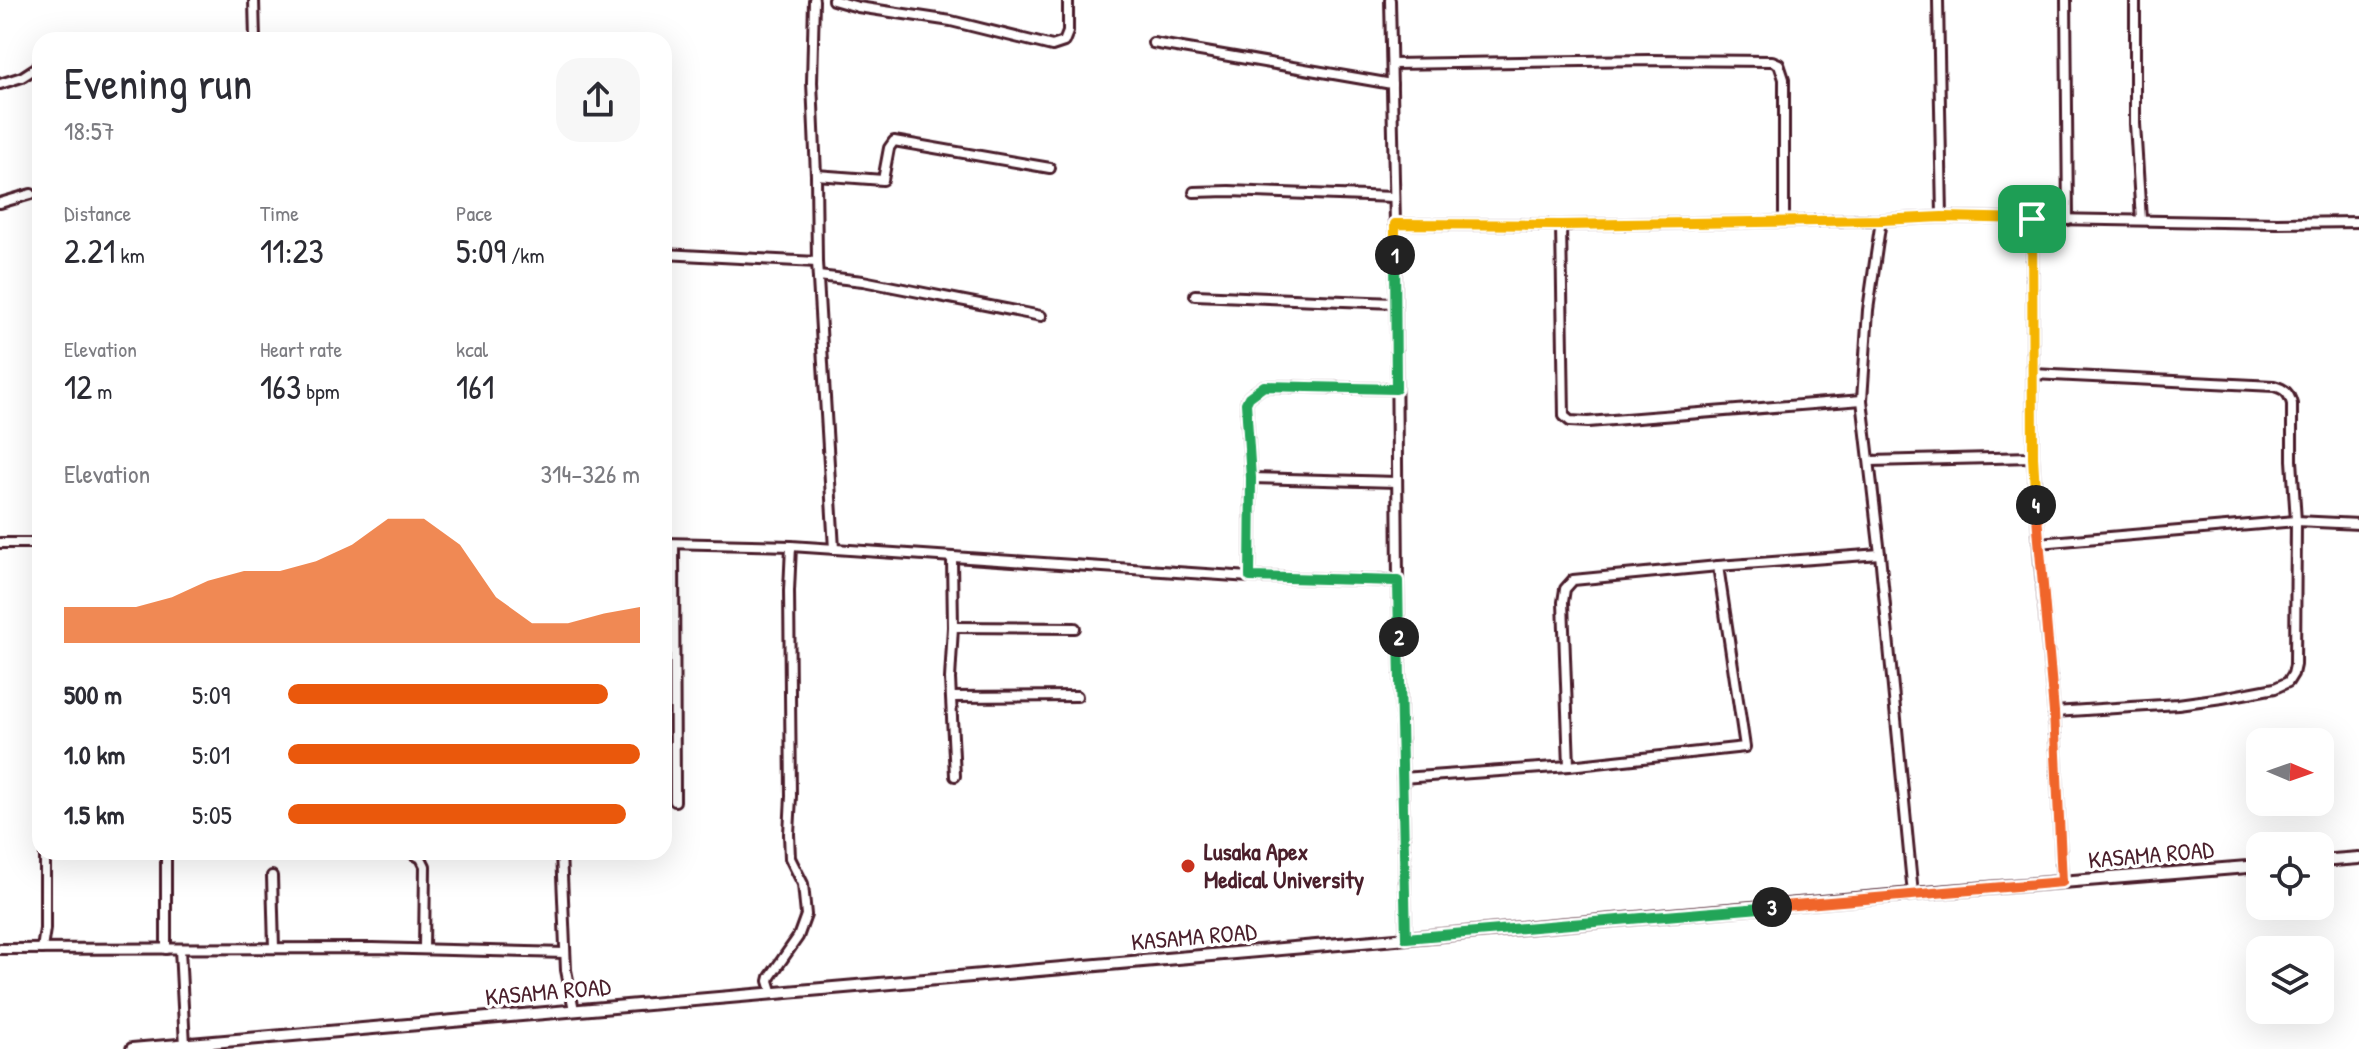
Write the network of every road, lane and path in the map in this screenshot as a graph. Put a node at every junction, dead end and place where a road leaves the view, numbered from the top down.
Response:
1 (254, 0) edge
2 (814, 0) edge
3 (833, 0) edge
4 (1068, 0) edge
5 (1390, 0) edge
6 (1938, 0) edge
7 (2066, 0) edge
8 (2135, 0) edge
9 (255, 32) edge
10 (1153, 43) dead end
11 (1392, 64) junction
12 (32, 71) edge
13 (0, 84) edge
14 (1392, 84) junction
15 (1050, 168) dead end
16 (816, 175) junction
17 (1194, 192) dead end
18 (31, 194) dead end
19 (1394, 197) junction
20 (0, 203) edge
21 (1942, 217) junction
22 (2032, 219) junction
23 (1881, 220) junction
24 (2068, 220) junction
25 (2141, 220) junction
26 (1784, 221) junction
27 (2359, 222) edge
28 (1395, 224) junction
29 (1561, 225) junction
30 (672, 254) edge
31 (817, 262) junction
32 (818, 276) junction
33 (1195, 295) dead end
34 (1395, 303) junction
35 (1041, 316) dead end
36 (2033, 374) junction
37 (1396, 389) junction
38 (1862, 400) junction
39 (2033, 457) junction
40 (1870, 461) junction
41 (1251, 478) junction
42 (1397, 482) junction
43 (2296, 521) junction
44 (2359, 524) edge
45 (0, 543) edge
46 (32, 543) edge
47 (2039, 543) junction
48 (672, 544) edge
49 (791, 546) junction
50 (834, 549) junction
51 (1880, 554) junction
52 (952, 558) junction
53 (1718, 566) junction
54 (1250, 577) junction
55 (1398, 581) junction
56 (953, 627) junction
57 (1075, 628) dead end
58 (672, 672) edge
59 (1077, 696) dead end
60 (952, 697) junction
61 (2054, 712) junction
62 (1569, 766) junction
63 (955, 776) dead end
64 (1402, 778) junction
65 (675, 801) dead end
66 (2359, 858) edge
67 (45, 860) edge
68 (166, 860) edge
69 (422, 860) edge
70 (561, 860) edge
71 (2334, 860) edge
72 (2246, 867) edge
73 (272, 876) dead end
74 (2062, 882) junction
75 (1913, 894) junction
76 (1406, 938) junction
77 (274, 948) junction
78 (0, 949) edge
79 (42, 949) junction
80 (166, 949) junction
81 (180, 949) junction
82 (424, 949) junction
83 (565, 953) junction
84 (773, 994) junction
85 (574, 1010) junction
86 (185, 1045) junction
87 (132, 1049) edge

1 - 9 street
2 - 16 street
3 - 4 street
5 - 11 street
6 - 21 street
7 - 24 street
8 - 25 street
10 - 14 street
11 - 14 street
11 - 26 street
12 - 13 street
14 - 19 street
15 - 16 street
16 - 31 street
17 - 19 street
18 - 20 street
19 - 28 street
21 - 22 street
21 - 23 street
22 - 24 street
22 - 36 street
23 - 26 street
23 - 38 street
24 - 25 street
25 - 27 street
26 - 29 street
28 - 29 street
28 - 34 street
29 - 38 street
30 - 31 street
31 - 32 street
32 - 35 street
32 - 50 street
33 - 34 street
34 - 37 street
36 - 39 street
36 - 43 street
37 - 41 street
37 - 42 street
38 - 40 street
39 - 40 street
39 - 47 street
40 - 51 street
41 - 42 street
41 - 54 street
42 - 55 street
43 - 44 street
43 - 47 street
43 - 61 street
45 - 46 street
47 - 61 street
48 - 49 street
49 - 50 street
49 - 84 street
50 - 52 street
51 - 53 street
51 - 75 street
52 - 54 street
52 - 56 street
53 - 62 street
53 - 62 street
54 - 55 street
55 - 64 street
56 - 57 street
56 - 60 street
58 - 65 street
59 - 60 street
60 - 63 street
61 - 74 street
62 - 64 street
64 - 76 street
66 - 71 street
67 - 79 street
68 - 80 street
69 - 82 street
70 - 83 street
72 - 74 street, KASAMA ROAD
73 - 77 street
74 - 75 street, KASAMA ROAD
75 - 76 street, KASAMA ROAD
76 - 84 street, KASAMA ROAD
77 - 81 street
77 - 82 street
78 - 79 street
79 - 80 street
80 - 81 street
81 - 86 street
82 - 83 street
83 - 85 street
84 - 85 street, KASAMA ROAD
85 - 86 street, KASAMA ROAD
86 - 87 street, KASAMA ROAD

